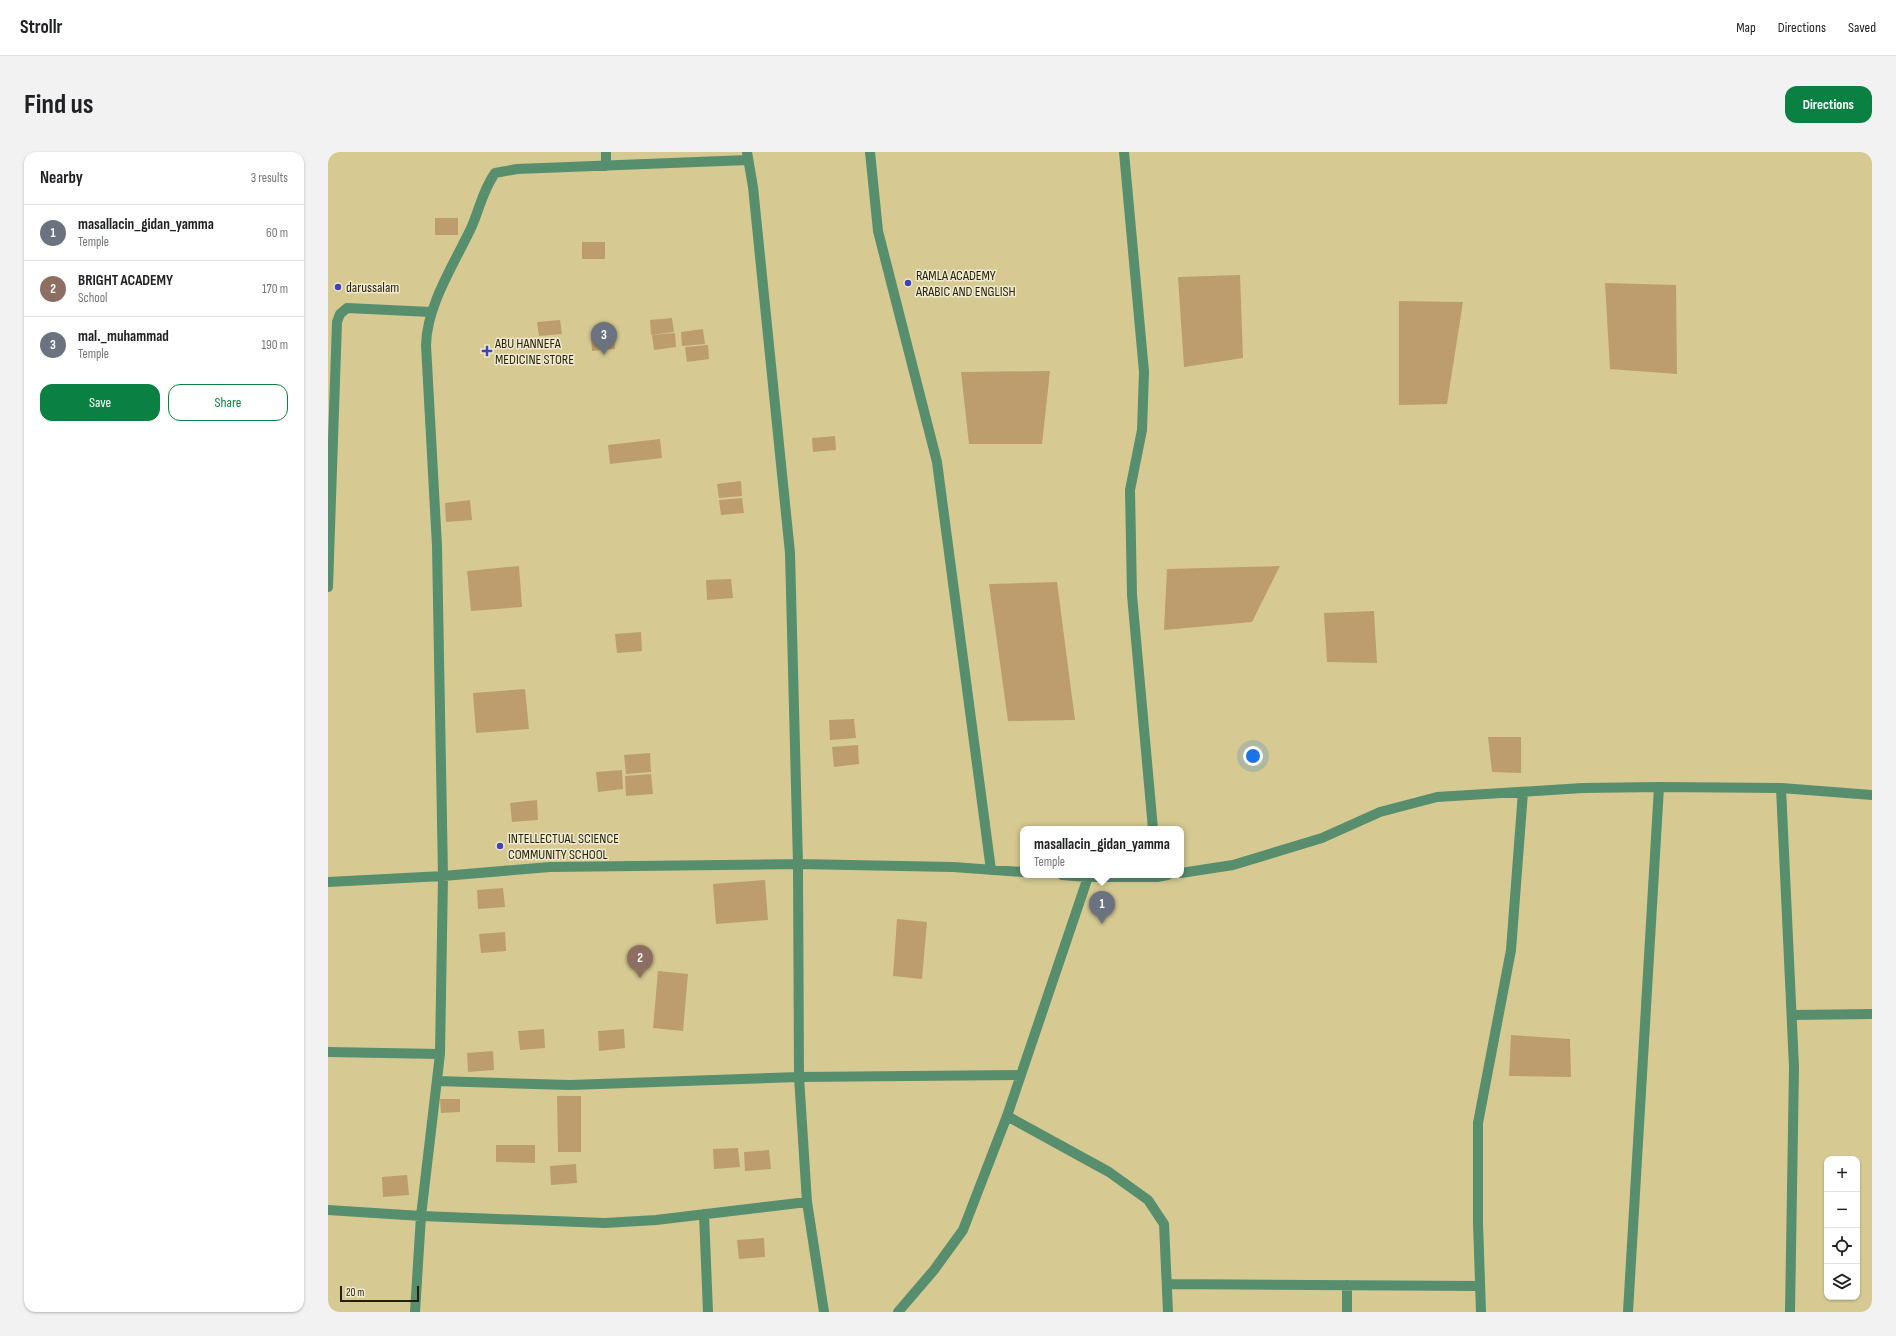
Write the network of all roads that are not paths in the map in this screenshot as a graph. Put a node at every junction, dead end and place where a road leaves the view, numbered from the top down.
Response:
1 (606, 152) edge
2 (870, 152) edge
3 (1124, 152) edge
4 (748, 156) edge
5 (606, 166) junction
6 (431, 312) junction
7 (328, 567) edge
8 (328, 587) edge
9 (1659, 787) junction
10 (1781, 788) junction
11 (1523, 792) junction
12 (1872, 794) edge
13 (1153, 826) edge
14 (798, 864) junction
15 (991, 870) junction
16 (1020, 872) edge
17 (1184, 873) edge
18 (443, 876) junction
19 (1088, 878) edge
20 (328, 882) edge
21 (1872, 1014) edge
22 (1792, 1016) junction
23 (328, 1052) edge
24 (440, 1054) junction
25 (1020, 1075) junction
26 (799, 1077) junction
27 (437, 1081) junction
28 (1007, 1116) junction
29 (808, 1202) junction
30 (328, 1210) edge
31 (704, 1214) junction
32 (422, 1216) junction
33 (1167, 1284) junction
34 (1347, 1285) junction
35 (1480, 1286) junction
36 (415, 1312) edge
37 (708, 1312) edge
38 (824, 1312) edge
39 (898, 1312) edge
40 (1168, 1312) edge
41 (1347, 1312) edge
42 (1481, 1312) edge
43 (1628, 1312) edge
44 (1790, 1312) edge

1 - 5 street
2 - 15 street
3 - 13 street
4 - 5 street
4 - 14 street
5 - 6 street
6 - 7 street
6 - 18 street
7 - 8 street
9 - 10 street
9 - 11 street
9 - 43 street
10 - 12 street
10 - 22 street
11 - 17 street
11 - 35 street
14 - 15 street
14 - 18 street
14 - 26 street
15 - 16 street
18 - 20 street
18 - 24 street
19 - 25 street
21 - 22 street
22 - 44 street
23 - 24 street
24 - 27 street
25 - 26 street
25 - 28 street
26 - 27 street
26 - 29 street
27 - 32 street
28 - 33 street
28 - 39 street
29 - 31 street
29 - 38 street
30 - 32 street
31 - 32 street
31 - 37 street
32 - 36 street
33 - 34 street
33 - 40 street
34 - 35 street
34 - 41 street
35 - 42 street

